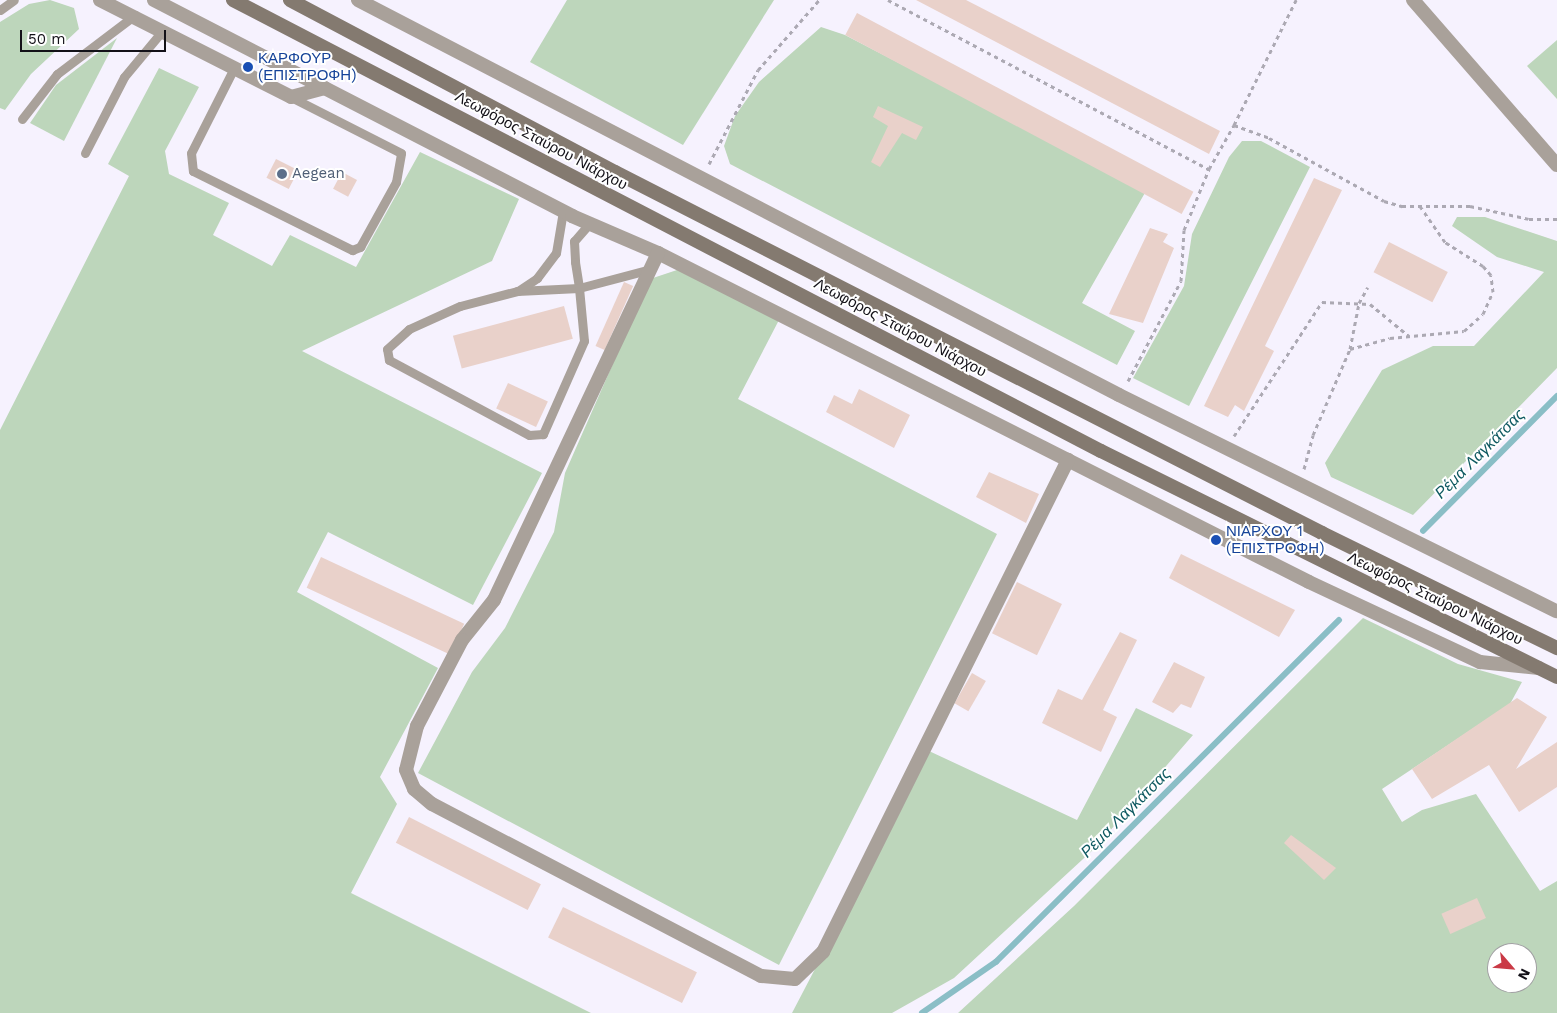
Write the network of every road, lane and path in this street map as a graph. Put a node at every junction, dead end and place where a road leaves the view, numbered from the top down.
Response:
1 (14, 0) edge
2 (100, 0) edge
3 (154, 0) edge
4 (233, 0) edge
5 (290, 0) edge
6 (358, 0) edge
7 (819, 0) edge
8 (888, 0) edge
9 (1296, 0) edge
10 (1413, 0) edge
11 (0, 10) edge
12 (135, 15) junction
13 (163, 30) junction
14 (234, 68) junction
15 (324, 88) junction
16 (291, 97) junction
17 (22, 119) dead end
18 (1234, 125) junction
19 (85, 153) dead end
20 (1557, 166) edge
21 (1209, 170) junction
22 (702, 179) junction
23 (1420, 206) junction
24 (563, 211) junction
25 (1557, 218) edge
26 (589, 224) junction
27 (658, 253) junction
28 (647, 270) junction
29 (1368, 287) dead end
30 (579, 288) junction
31 (518, 291) junction
32 (1359, 303) junction
33 (1409, 336) junction
34 (1350, 349) junction
35 (1119, 395) junction
36 (1234, 453) junction
37 (1068, 460) junction
38 (1302, 487) junction
39 (1557, 612) edge
40 (1557, 648) edge
41 (1541, 669) junction
42 (1557, 677) edge

1 - 11 lane
2 - 12 street
3 - 15 street
4 - 41 main road, Λεωφόρος Σταύρου Νιάρχου
5 - 40 main road, Λεωφόρος Σταύρου Νιάρχου
6 - 22 street
7 - 22 path
8 - 21 path
9 - 18 path
10 - 20 street
12 - 13 street
12 - 17 lane
13 - 14 street
13 - 19 lane
14 - 16 street
14 - 16 lane
15 - 16 street
15 - 24 street
18 - 21 path
18 - 23 path
21 - 35 path
22 - 35 street
23 - 25 path
23 - 33 path
24 - 26 street
24 - 31 lane
26 - 27 street
26 - 30 lane
27 - 28 street
27 - 37 street
28 - 30 lane
28 - 37 street
29 - 32 path
30 - 31 lane
30 - 31 lane
32 - 33 path
32 - 34 path
32 - 36 path
33 - 34 path
34 - 38 path
35 - 36 street
36 - 38 street
37 - 41 street
38 - 39 street
41 - 42 main road, Λεωφόρος Σταύρου Νιάρχου

